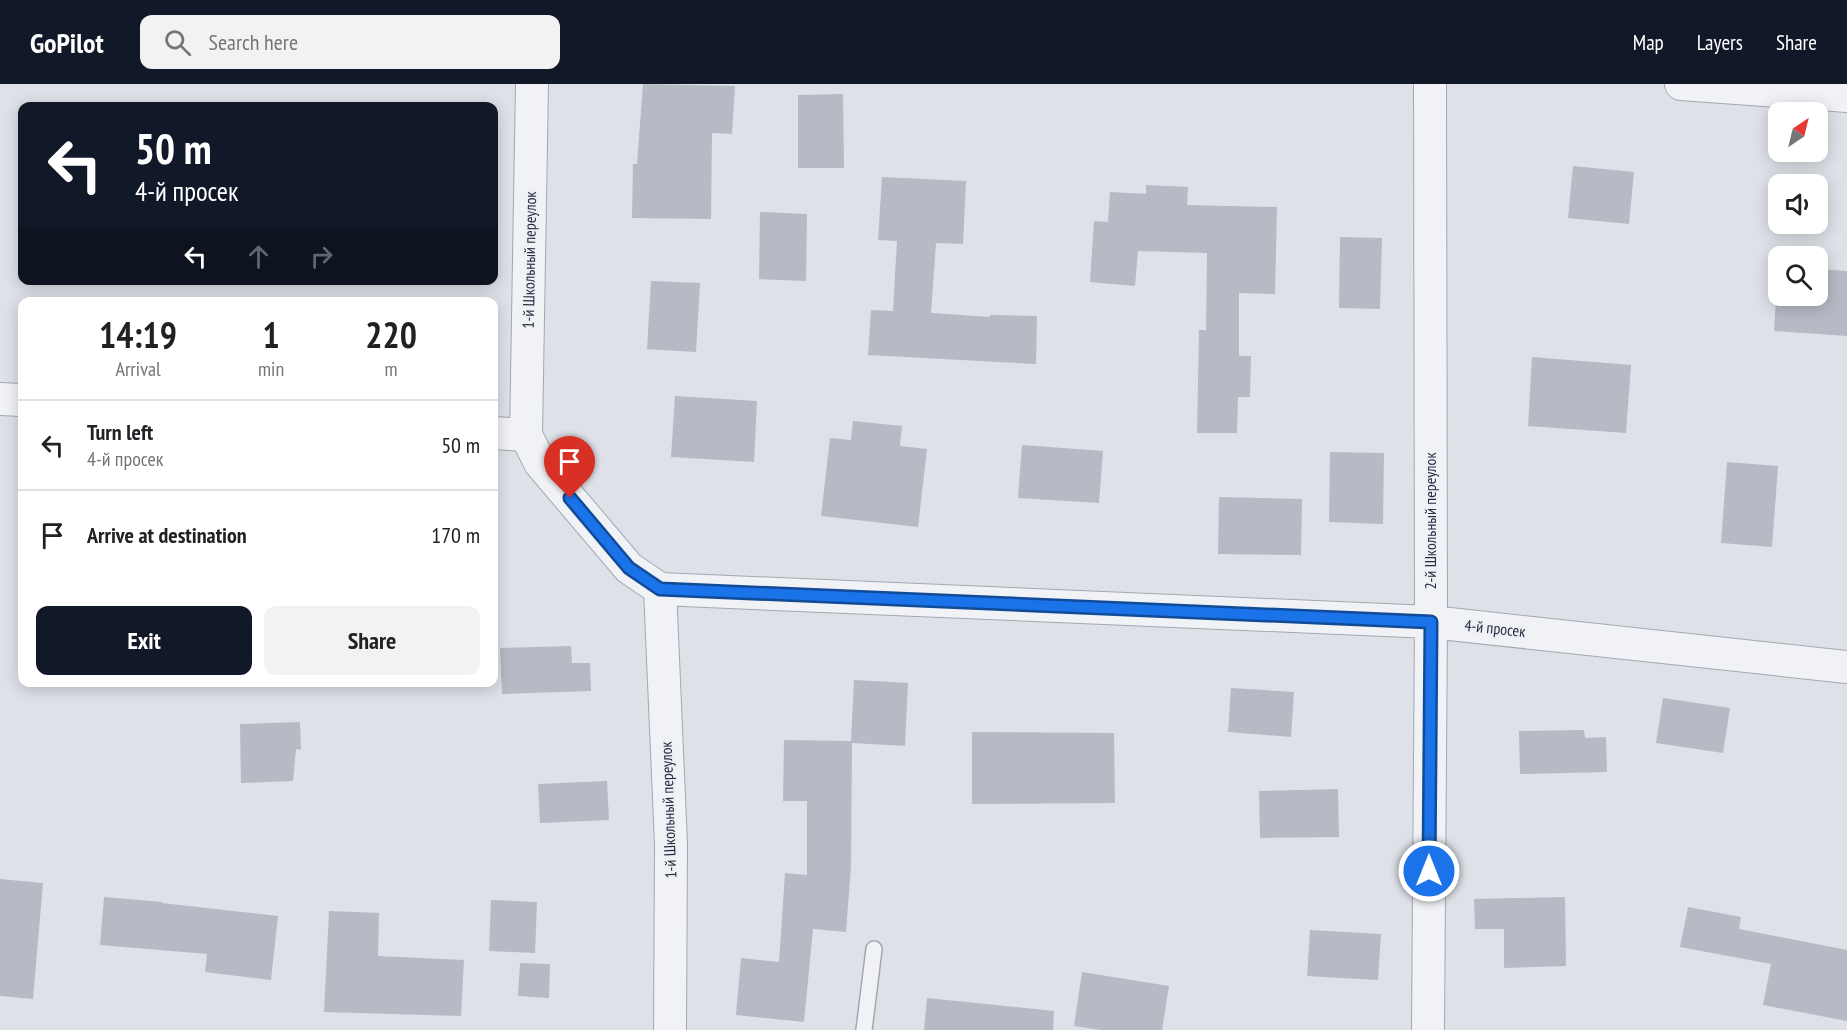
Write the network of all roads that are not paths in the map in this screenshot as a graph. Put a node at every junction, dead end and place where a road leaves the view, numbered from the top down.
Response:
1 (532, 84) edge
2 (1430, 84) edge
3 (1681, 84) edge
4 (1847, 96) edge
5 (0, 399) edge
6 (18, 400) edge
7 (498, 433) edge
8 (526, 435) junction
9 (660, 589) junction
10 (1431, 622) junction
11 (1847, 667) edge
12 (874, 949) dead end
13 (670, 1030) edge
14 (864, 1030) edge
15 (1428, 1030) edge

1 - 8 street, 1-й Школьный переулок
2 - 10 street, 2-й Школьный переулок
3 - 4 street
5 - 6 street
7 - 8 street
8 - 9 street
9 - 10 street, 4-й просек
9 - 13 street, 1-й Школьный переулок
10 - 11 street, 4-й просек
10 - 15 street, 2-й Школьный переулок
12 - 14 lane

